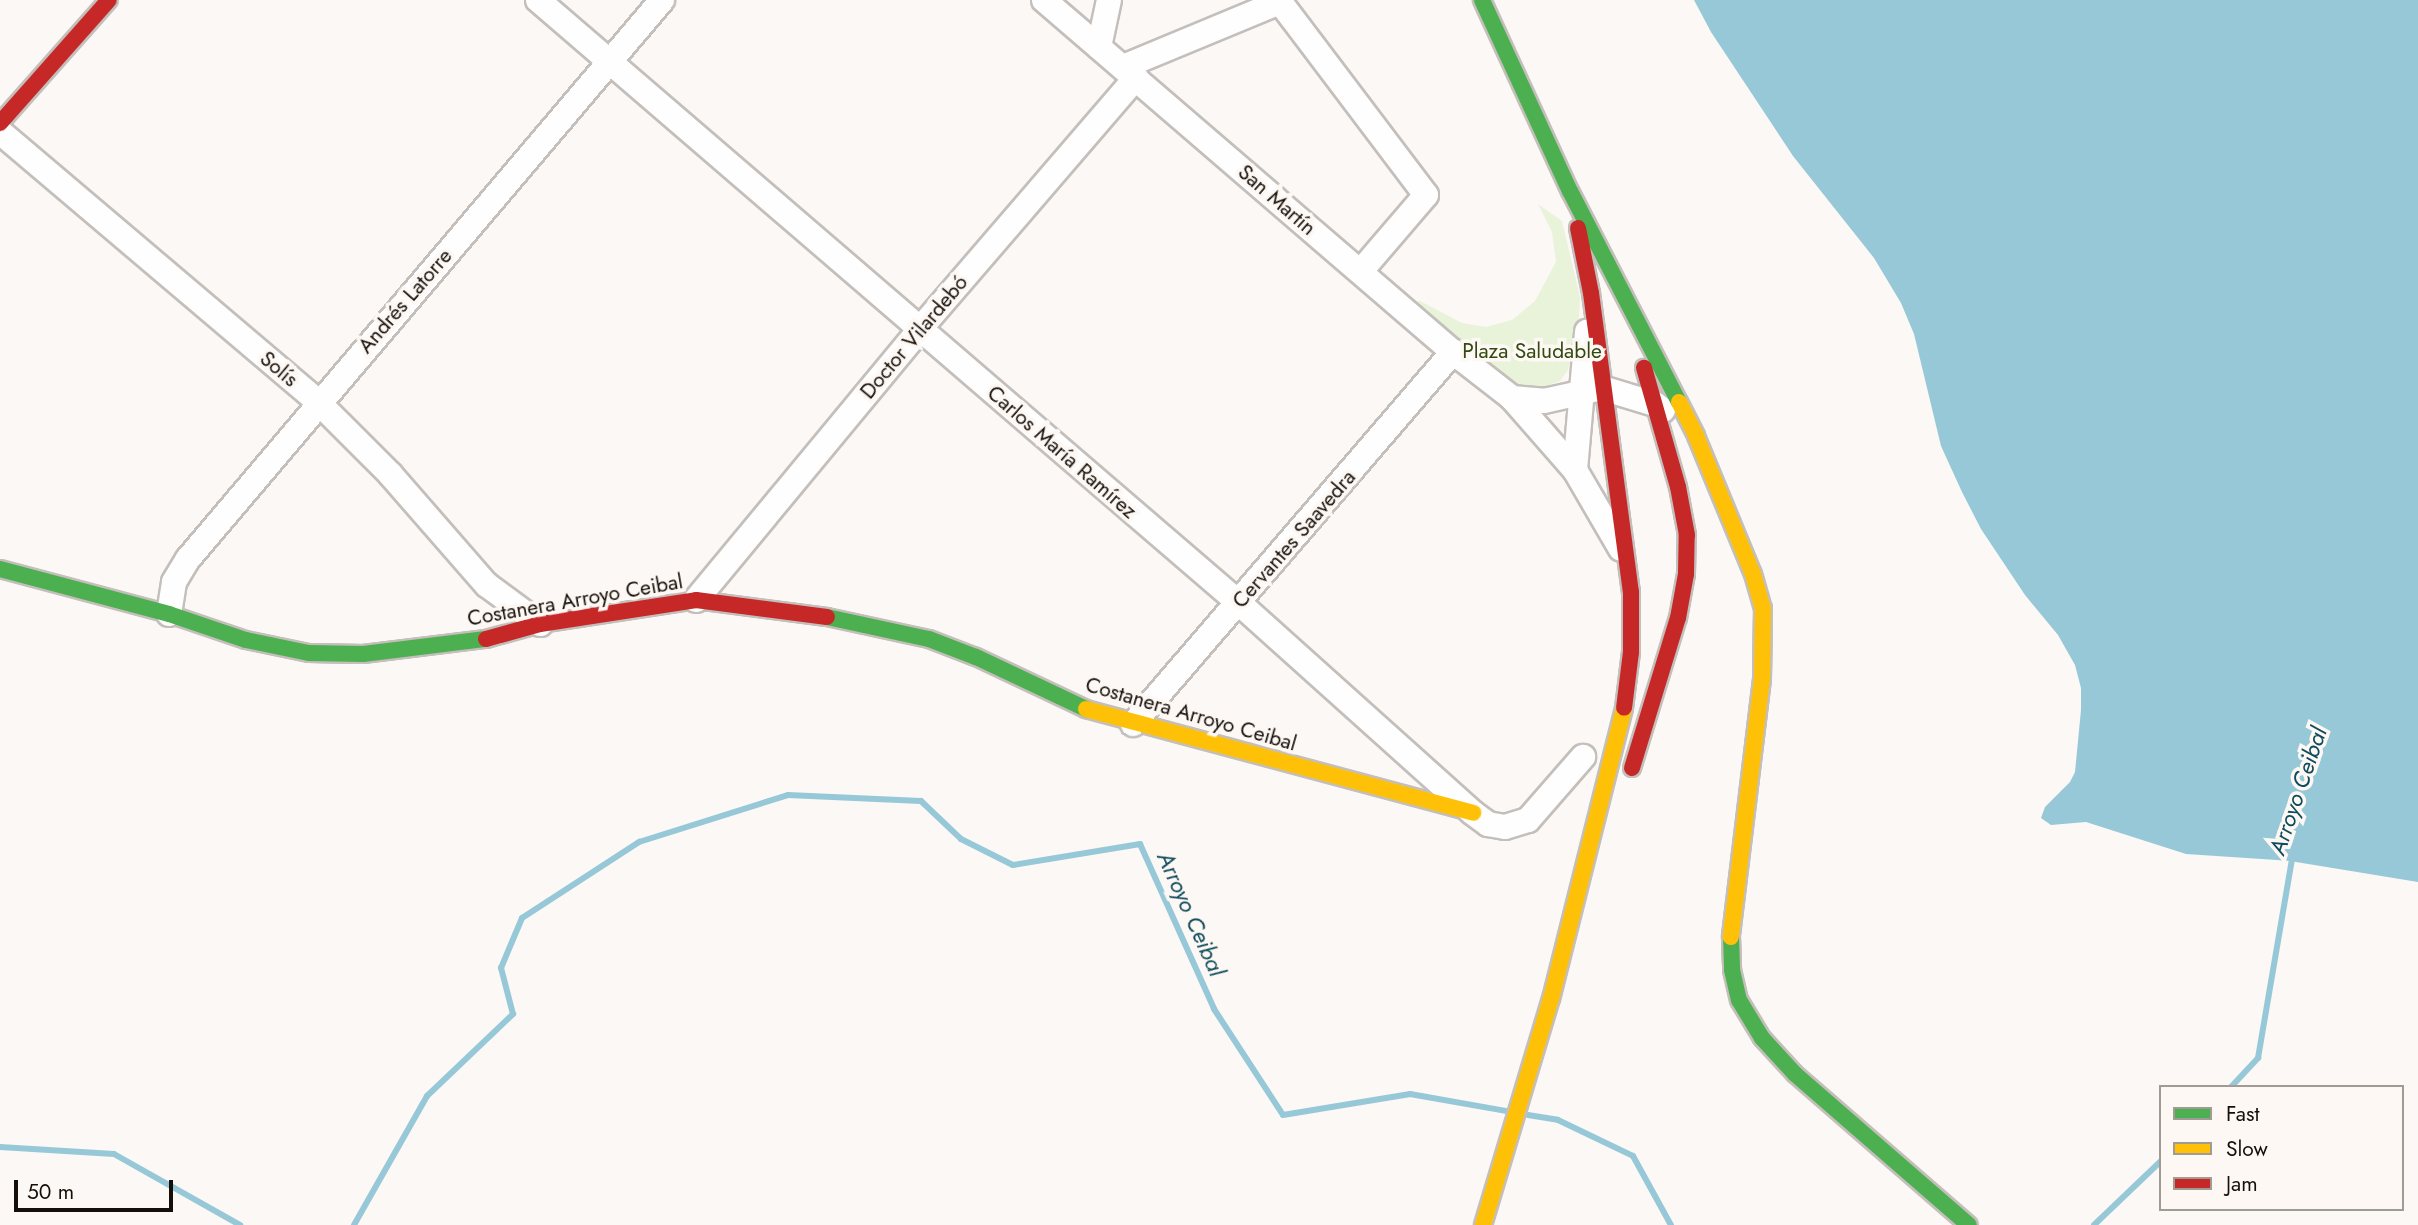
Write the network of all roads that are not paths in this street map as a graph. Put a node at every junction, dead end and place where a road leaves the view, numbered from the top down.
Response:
1 (109, 0) edge
2 (538, 0) edge
3 (662, 0) edge
4 (1044, 0) edge
5 (1109, 0) edge
6 (1482, 0) edge
7 (1099, 47) junction
8 (611, 62) junction
9 (1129, 72) junction
10 (0, 123) edge
11 (0, 132) edge
12 (1570, 191) junction
13 (1360, 272) junction
14 (1620, 284) junction
15 (1591, 293) joint
16 (919, 330) junction
17 (1453, 352) junction
18 (1590, 391) junction
19 (1512, 398) junction
20 (318, 402) junction
21 (1655, 404) junction
22 (1696, 436) junction
23 (1575, 470) junction
24 (1627, 559) junction
25 (0, 569) edge
26 (696, 600) junction
27 (1239, 603) junction
28 (169, 614) junction
29 (540, 624) junction
30 (1133, 724) junction
31 (1583, 757) dead end
32 (1626, 788) dead end
33 (1473, 813) junction
34 (1602, 866) dead end
35 (1551, 999) junction
36 (1483, 1225) edge
37 (1969, 1225) edge

1 - 10 street
2 - 8 street, Carlos María Ramírez
3 - 8 street, Andrés Latorre
4 - 7 street, San Martín
5 - 7 street
6 - 12 street
7 - 9 street, San Martín
8 - 16 street, Carlos María Ramírez
8 - 20 street, Andrés Latorre
9 - 13 street, San Martín
9 - 13 street
9 - 16 street, Doctor Vilardebó
11 - 20 street, Solís
12 - 14 street
12 - 15 street
13 - 17 street, San Martín
14 - 21 street
14 - 22 street
15 - 18 street
16 - 26 street, Doctor Vilardebó
16 - 27 street, Carlos María Ramírez
17 - 19 street, San Martín
17 - 27 street, Cervantes Saavedra
18 - 19 street
18 - 21 street
18 - 23 street
18 - 24 street
19 - 23 street, San Martín
20 - 28 street, Andrés Latorre
20 - 29 street, Solís
21 - 22 street
21 - 32 street
22 - 37 street
23 - 24 street, San Martín
24 - 35 street
25 - 28 street, Costanera Arroyo Ceibal
26 - 29 street, Costanera Arroyo Ceibal
26 - 30 street, Costanera Arroyo Ceibal
27 - 30 street, Cervantes Saavedra
27 - 33 street, Carlos María Ramírez
28 - 29 street, Costanera Arroyo Ceibal
30 - 33 street, Costanera Arroyo Ceibal
31 - 33 street, Carlos María Ramírez
34 - 35 street
35 - 36 street

